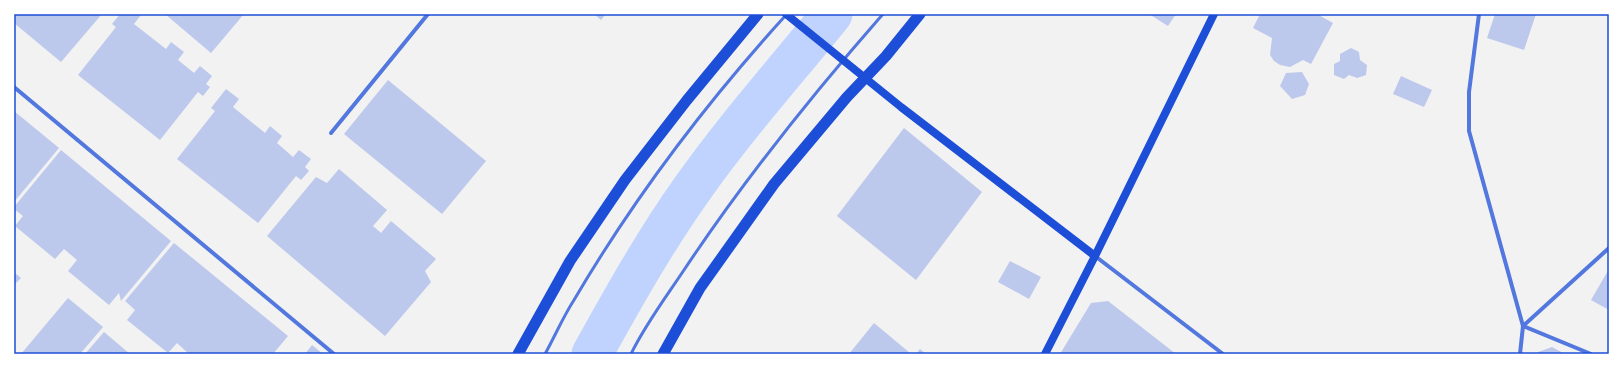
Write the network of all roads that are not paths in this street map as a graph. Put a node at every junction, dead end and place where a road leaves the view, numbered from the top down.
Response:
1 (428, 14) edge
2 (758, 14) edge
3 (787, 14) edge
4 (883, 14) edge
5 (920, 14) edge
6 (1214, 14) edge
7 (1479, 14) edge
8 (14, 86) edge
9 (331, 133) dead end
10 (1609, 248) edge
11 (1095, 256) junction
12 (1523, 326) junction
13 (334, 354) edge
14 (518, 354) edge
15 (545, 354) edge
16 (631, 354) edge
17 (663, 354) edge
18 (1045, 354) edge
19 (1223, 354) edge
20 (1520, 354) edge
21 (1591, 354) edge

1 - 9 street
2 - 14 highway
3 - 11 main road
3 - 15 lane
4 - 16 lane
5 - 17 highway
6 - 11 main road
7 - 12 street
8 - 13 street
10 - 12 street
11 - 18 main road
11 - 19 street
12 - 20 street
12 - 21 street

